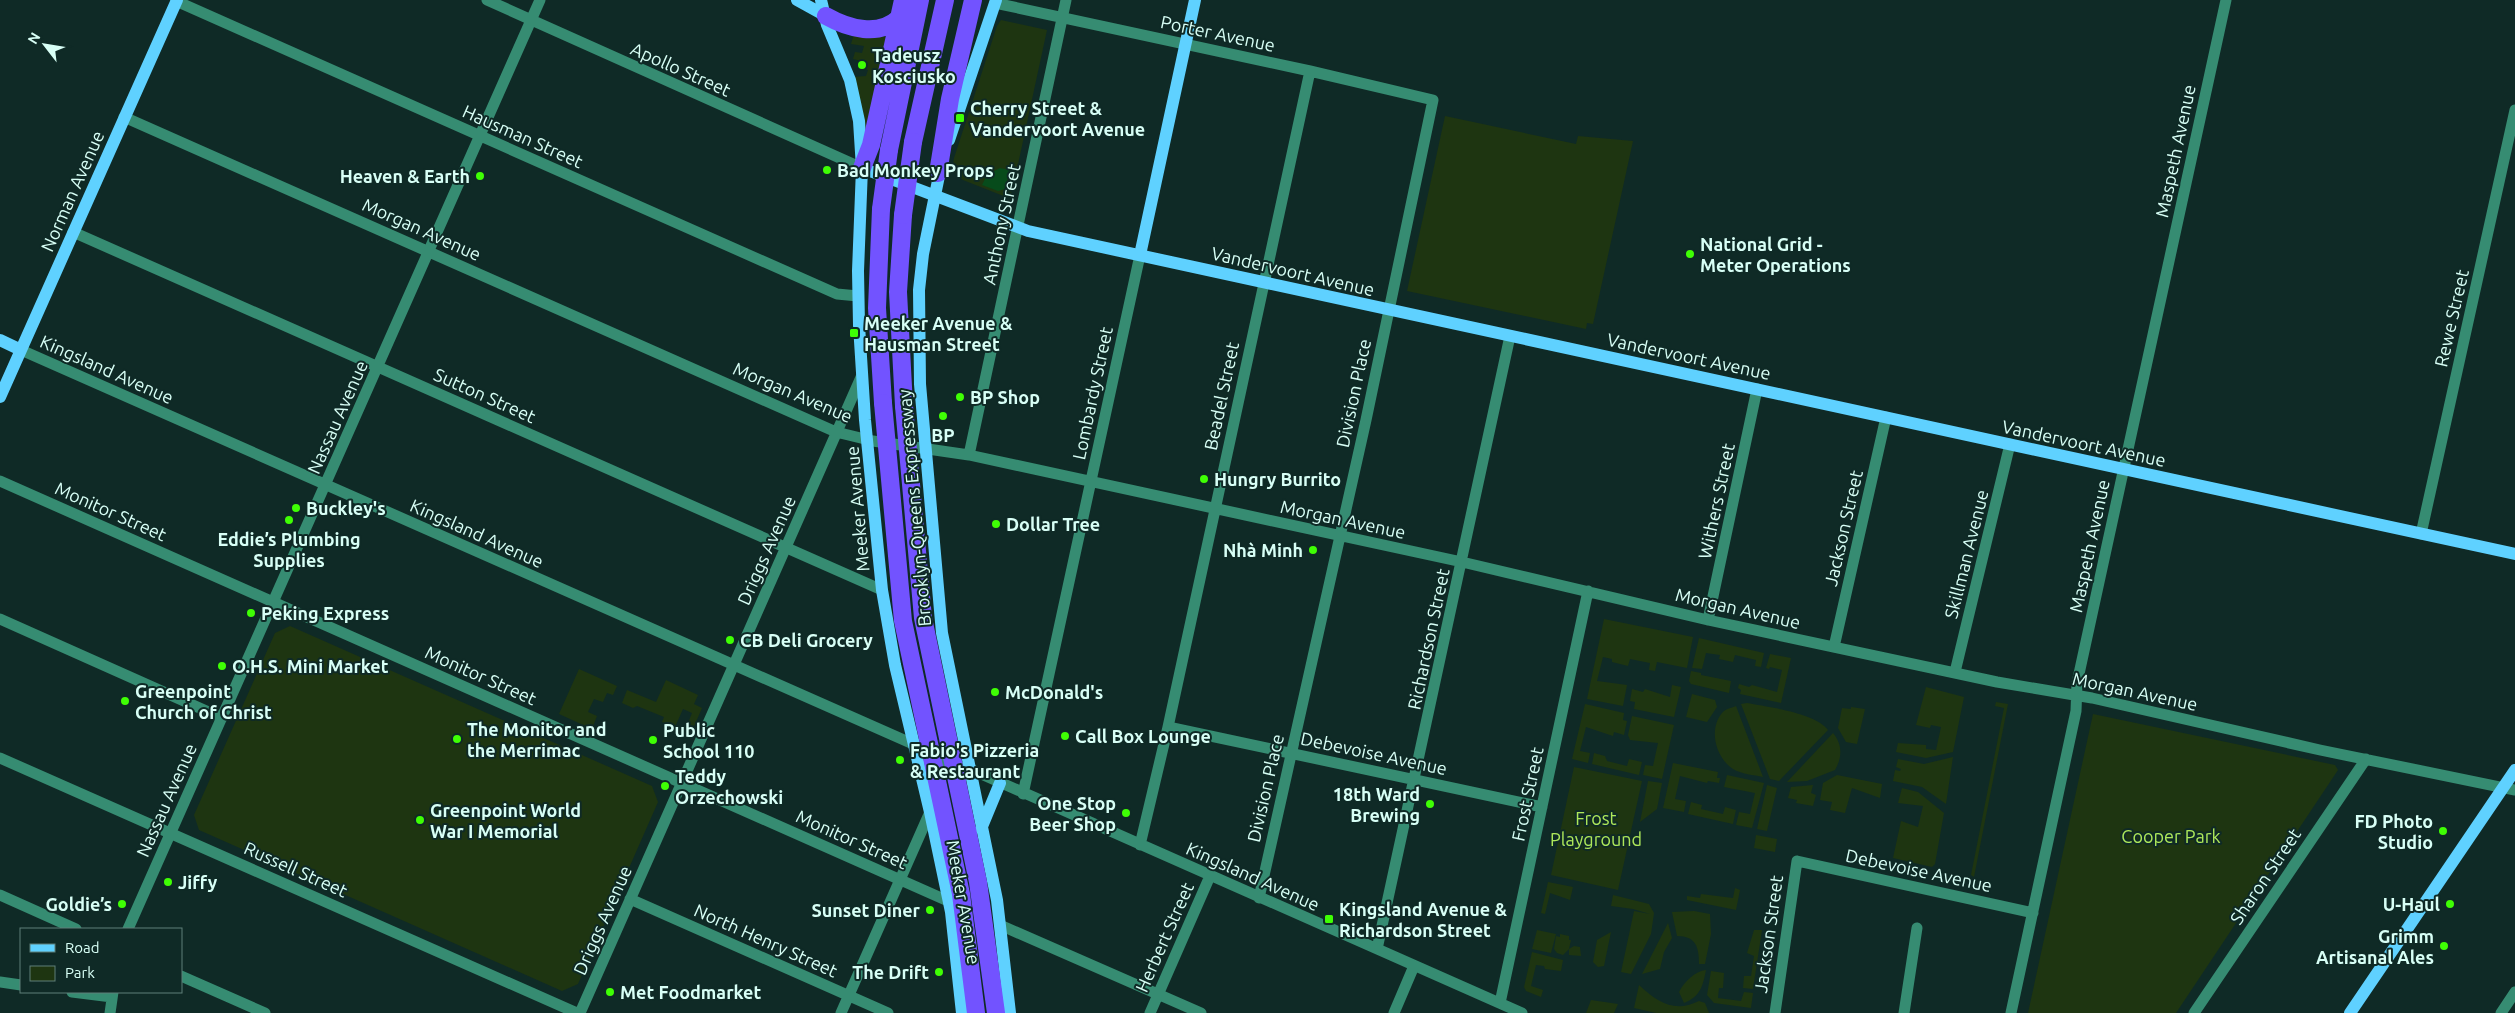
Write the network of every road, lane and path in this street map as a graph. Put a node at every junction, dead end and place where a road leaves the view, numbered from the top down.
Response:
1 (487, 0) edge
2 (540, 0) edge
3 (797, 0) edge
4 (903, 0) edge
5 (920, 0) edge
6 (945, 0) edge
7 (973, 0) edge
8 (1066, 0) edge
9 (1196, 0) edge
10 (2226, 0) edge
11 (176, 1) edge
12 (995, 1) edge
13 (824, 8) edge
14 (1063, 17) junction
15 (899, 18) junction
16 (531, 20) junction
17 (1186, 44) junction
18 (1310, 71) junction
19 (1433, 100) joint
20 (2515, 110) edge
21 (124, 117) junction
22 (480, 136) junction
23 (862, 168) junction
24 (938, 173) junction
25 (934, 196) junction
26 (1018, 227) junction
27 (74, 232) junction
28 (429, 251) junction
29 (1140, 255) junction
30 (1264, 282) junction
31 (858, 296) junction
32 (1388, 310) junction
33 (1510, 336) junction
34 (0, 340) edge
35 (22, 350) junction
36 (378, 367) junction
37 (862, 375) junction
38 (1757, 389) junction
39 (0, 397) edge
40 (1886, 417) junction
41 (836, 432) junction
42 (868, 439) junction
43 (2010, 444) junction
44 (926, 447) junction
45 (969, 454) junction
46 (2124, 469) junction
47 (0, 481) edge
48 (1092, 481) junction
49 (326, 485) junction
50 (1215, 508) junction
51 (2421, 534) junction
52 (1338, 536) junction
53 (786, 547) junction
54 (2515, 554) edge
55 (1462, 562) junction
56 (882, 590) junction
57 (1588, 591) junction
58 (274, 602) junction
59 (0, 619) edge
60 (1708, 620) junction
61 (1834, 647) junction
62 (733, 666) junction
63 (1955, 672) junction
64 (2076, 696) junction
65 (222, 718) junction
66 (1168, 726) junction
67 (913, 744) junction
68 (1292, 753) junction
69 (0, 758) edge
70 (2366, 759) junction
71 (970, 769) junction
72 (2515, 770) edge
73 (1415, 780) junction
74 (681, 783) junction
75 (1000, 783) junction
76 (2502, 788) junction
77 (2515, 790) edge
78 (1023, 794) junction
79 (1542, 808) junction
80 (930, 812) junction
81 (981, 829) junction
82 (171, 833) junction
83 (1140, 845) junction
84 (1797, 861) joint
85 (1210, 876) junction
86 (901, 880) junction
87 (0, 896) edge
88 (1259, 898) junction
89 (630, 899) junction
90 (948, 901) junction
91 (2033, 913) junction
92 (1000, 925) junction
93 (74, 928) edge
94 (128, 928) edge
95 (1917, 928) dead end
96 (1377, 949) junction
97 (1414, 966) junction
98 (182, 976) edge
99 (0, 982) edge
100 (20, 985) edge
101 (2515, 992) edge
102 (92, 993) edge
103 (113, 994) edge
104 (1158, 994) junction
105 (849, 995) junction
106 (1503, 1008) edge
107 (110, 1013) edge
108 (265, 1013) edge
109 (578, 1013) edge
110 (841, 1013) edge
111 (888, 1013) edge
112 (962, 1013) edge
113 (976, 1013) edge
114 (996, 1013) edge
115 (1010, 1013) edge
116 (1150, 1013) edge
117 (1200, 1013) edge
118 (1394, 1013) edge
119 (1522, 1013) edge
120 (1775, 1013) edge
121 (1904, 1013) edge
122 (2012, 1013) edge
123 (2194, 1013) edge
124 (2351, 1013) edge
125 (2501, 1013) edge

1 - 16 street, Apollo Street
2 - 16 street, Nassau Avenue
3 - 13 main road
4 - 15 highway
5 - 113 highway, Brooklyn-Queens Expressway, bridge
6 - 114 highway, Brooklyn-Queens Expressway, bridge
7 - 24 highway
8 - 14 street, Anthony Street
9 - 17 main road, Lombardy Street
10 - 46 street, Maspeth Avenue
11 - 21 main road, Norman Avenue
11 - 22 street, Hausman Street
12 - 14 street, Porter Avenue
12 - 24 main road, Meeker Avenue
13 - 15 highway
13 - 23 main road, Meeker Avenue
14 - 17 street, Porter Avenue
14 - 26 street, Anthony Street
15 - 23 highway
16 - 22 street, Nassau Avenue
16 - 23 street, Apollo Street
17 - 18 street, Porter Avenue
17 - 29 main road, Lombardy Street
18 - 19 street, Porter Avenue
18 - 30 street, Beadel Street
19 - 32 street, Division Place
20 - 51 street, Rewe Street
21 - 27 main road, Norman Avenue
21 - 28 street, Morgan Avenue
22 - 28 street, Nassau Avenue
22 - 31 street, Hausman Street
23 - 25 main road, Vandervoort Avenue
23 - 31 main road, Meeker Avenue
24 - 25 main road, Meeker Avenue
25 - 26 main road, Vandervoort Avenue
25 - 44 main road, Meeker Avenue
26 - 29 main road, Vandervoort Avenue
26 - 45 street, Anthony Street
27 - 35 main road, Norman Avenue
27 - 36 street, Sutton Street
28 - 36 street, Nassau Avenue
28 - 41 street, Morgan Avenue
29 - 30 main road, Vandervoort Avenue
29 - 48 street, Lombardy Street
30 - 32 main road, Vandervoort Avenue
30 - 50 street, Beadel Street
31 - 37 main road, Meeker Avenue
32 - 33 main road, Vandervoort Avenue
32 - 52 street, Division Place
33 - 38 main road, Vandervoort Avenue
33 - 55 street, Richardson Street
34 - 35 main road, Kingsland Avenue
35 - 39 main road, Norman Avenue
35 - 49 street, Kingsland Avenue
36 - 49 street, Nassau Avenue
36 - 53 street, Sutton Street
37 - 41 street, Driggs Avenue
37 - 42 main road, Meeker Avenue
38 - 40 main road, Vandervoort Avenue
38 - 60 street, Withers Street
40 - 43 main road, Vandervoort Avenue
40 - 61 street, Jackson Street
41 - 42 street, Morgan Avenue
41 - 53 street, Driggs Avenue
42 - 44 street, Morgan Avenue
42 - 56 main road, Meeker Avenue
43 - 46 main road, Vandervoort Avenue
43 - 63 street, Skillman Avenue
44 - 45 street, Morgan Avenue
44 - 71 main road, Meeker Avenue
45 - 48 street, Morgan Avenue
46 - 51 main road, Vandervoort Avenue
46 - 64 street, Maspeth Avenue
47 - 58 street, Monitor Street
48 - 50 street, Morgan Avenue
48 - 78 street, Lombardy Street
49 - 58 street, Nassau Avenue
49 - 62 street, Kingsland Avenue
50 - 52 street, Morgan Avenue
50 - 66 street, Beadel Street
51 - 54 main road, Vandervoort Avenue
52 - 55 street, Morgan Avenue
52 - 68 street, Division Place
53 - 56 street, Sutton Street
53 - 62 street, Driggs Avenue
55 - 57 street, Morgan Avenue
55 - 73 street, Richardson Street
56 - 67 main road, Meeker Avenue
57 - 60 street, Morgan Avenue
57 - 79 street, Frost Street
58 - 65 street, Nassau Avenue
58 - 74 street, Monitor Street
59 - 65 street
60 - 61 street, Morgan Avenue
61 - 63 street, Morgan Avenue
62 - 67 street, Kingsland Avenue
62 - 74 street, Driggs Avenue
63 - 64 street, Morgan Avenue
64 - 70 street, Morgan Avenue
64 - 91 street, Maspeth Avenue
65 - 82 street, Nassau Avenue
66 - 68 street, Debevoise Avenue
66 - 83 street, Beadel Street
67 - 71 street, Kingsland Avenue
67 - 80 main road, Meeker Avenue
68 - 73 street, Debevoise Avenue
68 - 88 street, Division Place
69 - 82 street, Russell Street
70 - 76 street, Morgan Avenue
70 - 123 street, Sharon Street
71 - 75 street, Kingsland Avenue
71 - 81 main road, Meeker Avenue
72 - 76 main road
73 - 79 street, Debevoise Avenue
73 - 96 street, Richardson Street
74 - 86 street, Monitor Street
74 - 89 street, Driggs Avenue
75 - 78 street, Kingsland Avenue
75 - 81 main road
76 - 77 street, Morgan Avenue
76 - 124 main road
78 - 83 street, Kingsland Avenue
79 - 106 street, Frost Street
80 - 86 street
80 - 90 main road, Meeker Avenue
81 - 92 main road, Meeker Avenue
82 - 94 street, Nassau Avenue
82 - 109 street, Russell Street
83 - 85 street, Kingsland Avenue
84 - 91 street, Debevoise Avenue
84 - 120 street, Jackson Street
85 - 88 street, Kingsland Avenue
85 - 104 street, Herbert Street
86 - 90 street, Monitor Street
86 - 105 street
87 - 93 street
88 - 96 street, Kingsland Avenue
89 - 105 street, North Henry Street
89 - 109 street, Driggs Avenue
90 - 112 main road, Meeker Avenue
91 - 122 street, Maspeth Avenue
92 - 104 street
92 - 115 main road, Meeker Avenue
95 - 121 street
96 - 97 street, Kingsland Avenue
97 - 106 street, Kingsland Avenue
97 - 118 street
98 - 108 street
99 - 100 street
101 - 125 street
102 - 103 street
103 - 107 street
104 - 116 street, Herbert Street
104 - 117 street
105 - 110 street
105 - 111 street, North Henry Street
106 - 119 street, Kingsland Avenue

